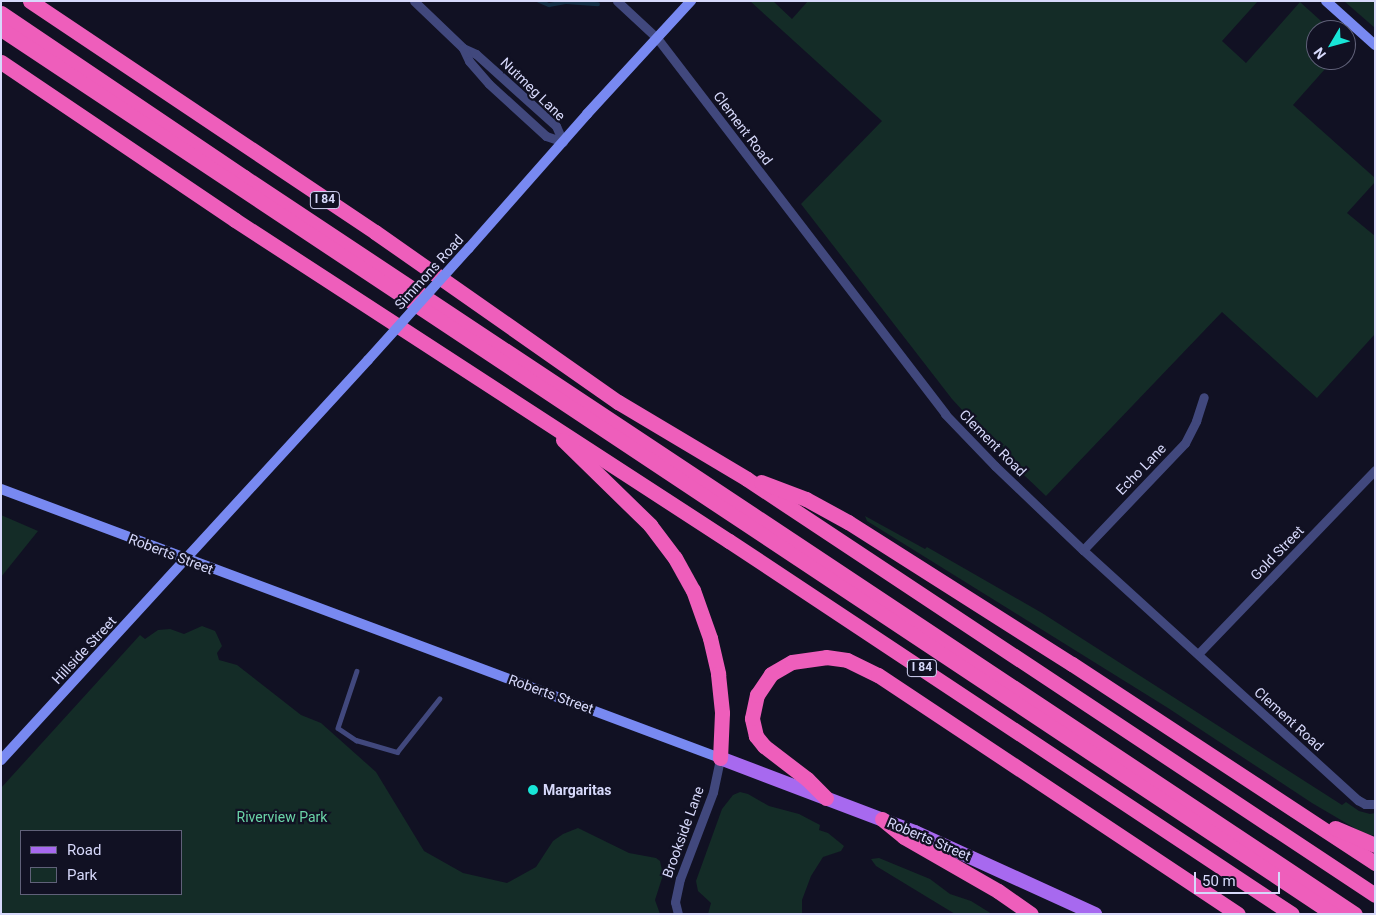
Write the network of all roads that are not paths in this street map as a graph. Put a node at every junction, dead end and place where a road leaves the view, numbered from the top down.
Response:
1 (30, 1) edge
2 (414, 1) edge
3 (617, 1) edge
4 (691, 1) edge
5 (1326, 1) edge
6 (1, 13) edge
7 (1, 29) edge
8 (657, 38) junction
9 (1375, 45) edge
10 (463, 48) junction
11 (1, 62) edge
12 (485, 62) junction
13 (476, 69) junction
14 (563, 142) junction
15 (512, 354) junction
16 (1204, 397) dead end
17 (618, 402) junction
18 (550, 425) junction
19 (1375, 470) edge
20 (747, 479) junction
21 (1, 489) edge
22 (1083, 550) junction
23 (186, 559) junction
24 (1198, 654) junction
25 (357, 671) dead end
26 (439, 699) dead end
27 (720, 758) junction
28 (1, 760) edge
29 (826, 798) junction
30 (1375, 804) edge
31 (1290, 807) junction
32 (882, 819) junction
33 (1288, 838) junction
34 (1375, 845) edge
35 (1375, 864) edge
36 (1375, 895) edge
37 (1375, 907) edge
38 (678, 914) edge
39 (1031, 914) edge
40 (1095, 914) edge
41 (1238, 914) edge
42 (1292, 914) edge
43 (1333, 914) edge
44 (1355, 914) edge

1 - 17 highway, I 84
2 - 10 street, Nutmeg Lane
3 - 8 street, Clement Road
4 - 8 main road, Simmons Road
5 - 9 main road
6 - 15 highway
7 - 43 highway
8 - 14 main road, Simmons Road
8 - 22 street, Clement Road
10 - 12 street, Nutmeg Lane
10 - 13 street, Nutmeg Lane
11 - 18 highway, I 84
12 - 13 street, Nutmeg Lane
12 - 14 street, Nutmeg Lane
13 - 14 street, Nutmeg Lane
14 - 23 main road, Simmons Road, bridge
15 - 17 highway
15 - 44 highway
16 - 22 street, Echo Lane
17 - 20 highway, I 84
18 - 27 highway
18 - 42 highway, I 84
19 - 24 street, Gold Street
20 - 31 highway
20 - 33 highway, I 84
21 - 23 main road, Roberts Street
22 - 24 street, Clement Road
23 - 27 main road, Roberts Street
23 - 28 main road, Hillside Street
24 - 30 street, Clement Road
25 - 26 lane
27 - 29 main road, Roberts Street
27 - 38 street, Brookside Lane
29 - 32 main road, Roberts Street
29 - 41 highway
31 - 34 highway
31 - 35 highway
32 - 39 highway
32 - 40 main road, Roberts Street
33 - 36 highway, I 84
33 - 37 highway

